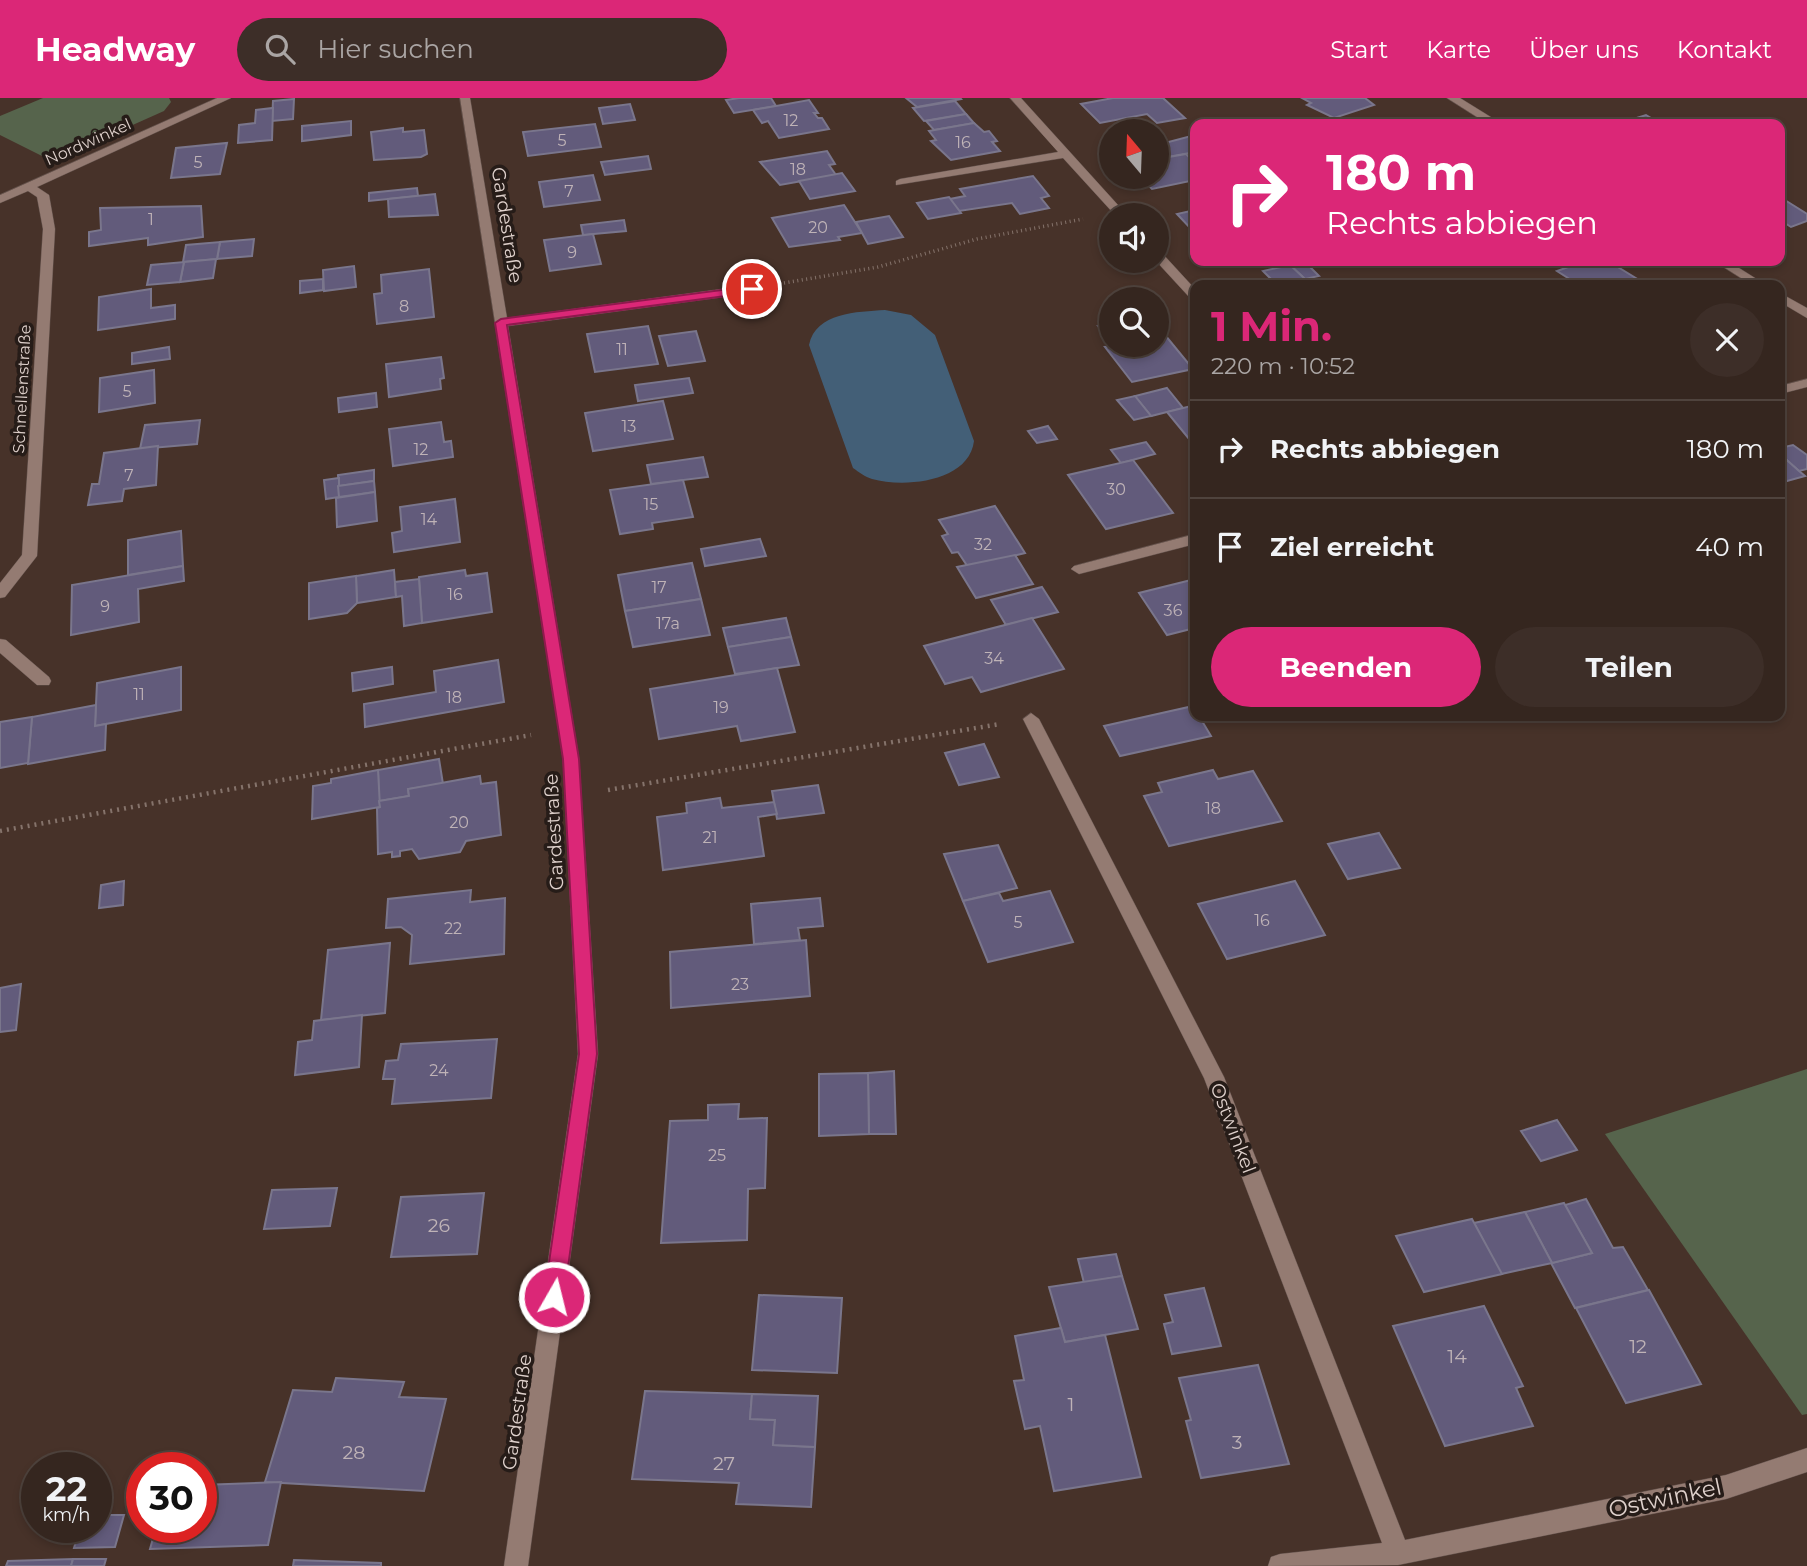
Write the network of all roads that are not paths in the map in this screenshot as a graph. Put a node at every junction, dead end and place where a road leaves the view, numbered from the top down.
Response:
1 (465, 98) edge
2 (1014, 98) edge
3 (1452, 98) edge
4 (219, 99) edge
5 (1488, 119) edge
6 (1065, 154) junction
7 (900, 183) dead end
8 (28, 186) junction
9 (0, 199) edge
10 (1109, 203) edge
11 (1728, 266) edge
12 (1169, 268) edge
13 (1752, 280) edge
14 (752, 289) road end
15 (1190, 291) edge
16 (1785, 300) edge
17 (1807, 314) edge
18 (501, 323) junction
19 (1807, 383) edge
20 (1785, 389) edge
21 (1190, 540) edge
22 (1079, 569) dead end
23 (0, 593) edge
24 (0, 645) edge
25 (43, 681) dead end
26 (1031, 719) road end
27 (1807, 1460) edge
28 (1398, 1553) junction
29 (516, 1566) edge
30 (1280, 1566) edge

1 - 18 street, Gardestraße
2 - 6 street
3 - 5 street
4 - 8 street, Nordwinkel
6 - 7 street
6 - 10 street
8 - 9 street, Nordwinkel
8 - 23 street, Schnellenstraße
11 - 13 street
12 - 15 street
14 - 18 street
16 - 17 street
18 - 29 street, Gardestraße
19 - 20 street
21 - 22 street
24 - 25 street
26 - 28 street, Ostwinkel
27 - 28 street, Ostwinkel
28 - 30 street, Ostwinkel

